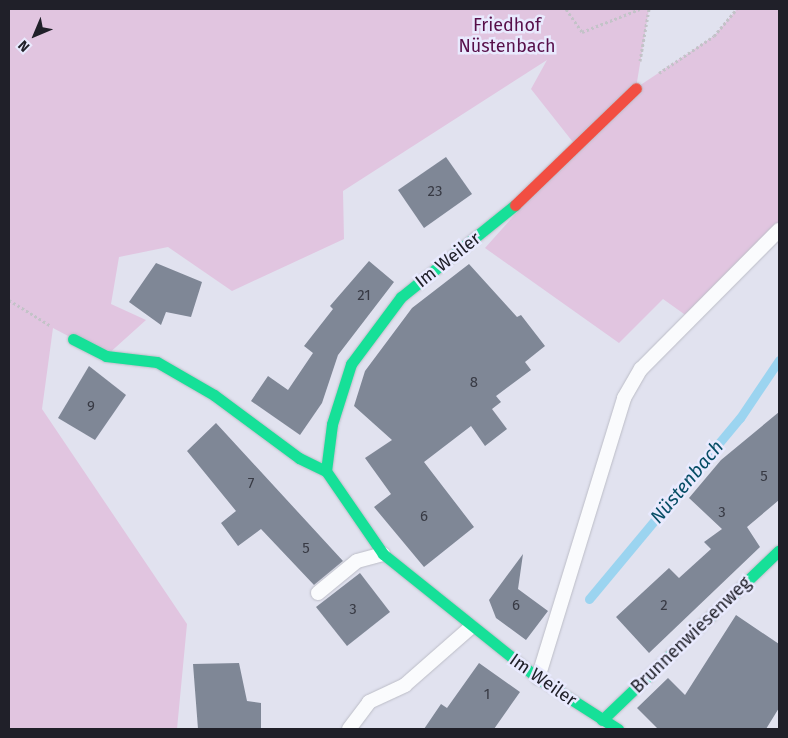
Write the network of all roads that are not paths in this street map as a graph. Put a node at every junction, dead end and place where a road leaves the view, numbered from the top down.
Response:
1 (636, 88) road end
2 (779, 230) edge
3 (73, 339) road end
4 (326, 471) junction
5 (779, 550) edge
6 (383, 554) junction
7 (318, 593) dead end
8 (471, 627) junction
9 (538, 678) junction
10 (602, 720) junction
11 (349, 729) edge
12 (618, 729) edge

1 - 4 street, Im Weiler
2 - 9 lane
3 - 4 street, Im Weiler
4 - 6 street, Im Weiler
5 - 10 street, Brunnenwiesenweg
6 - 7 lane
6 - 8 street, Im Weiler
8 - 9 street, Im Weiler
8 - 11 lane
9 - 10 street, Im Weiler
10 - 12 street, Im Weiler

